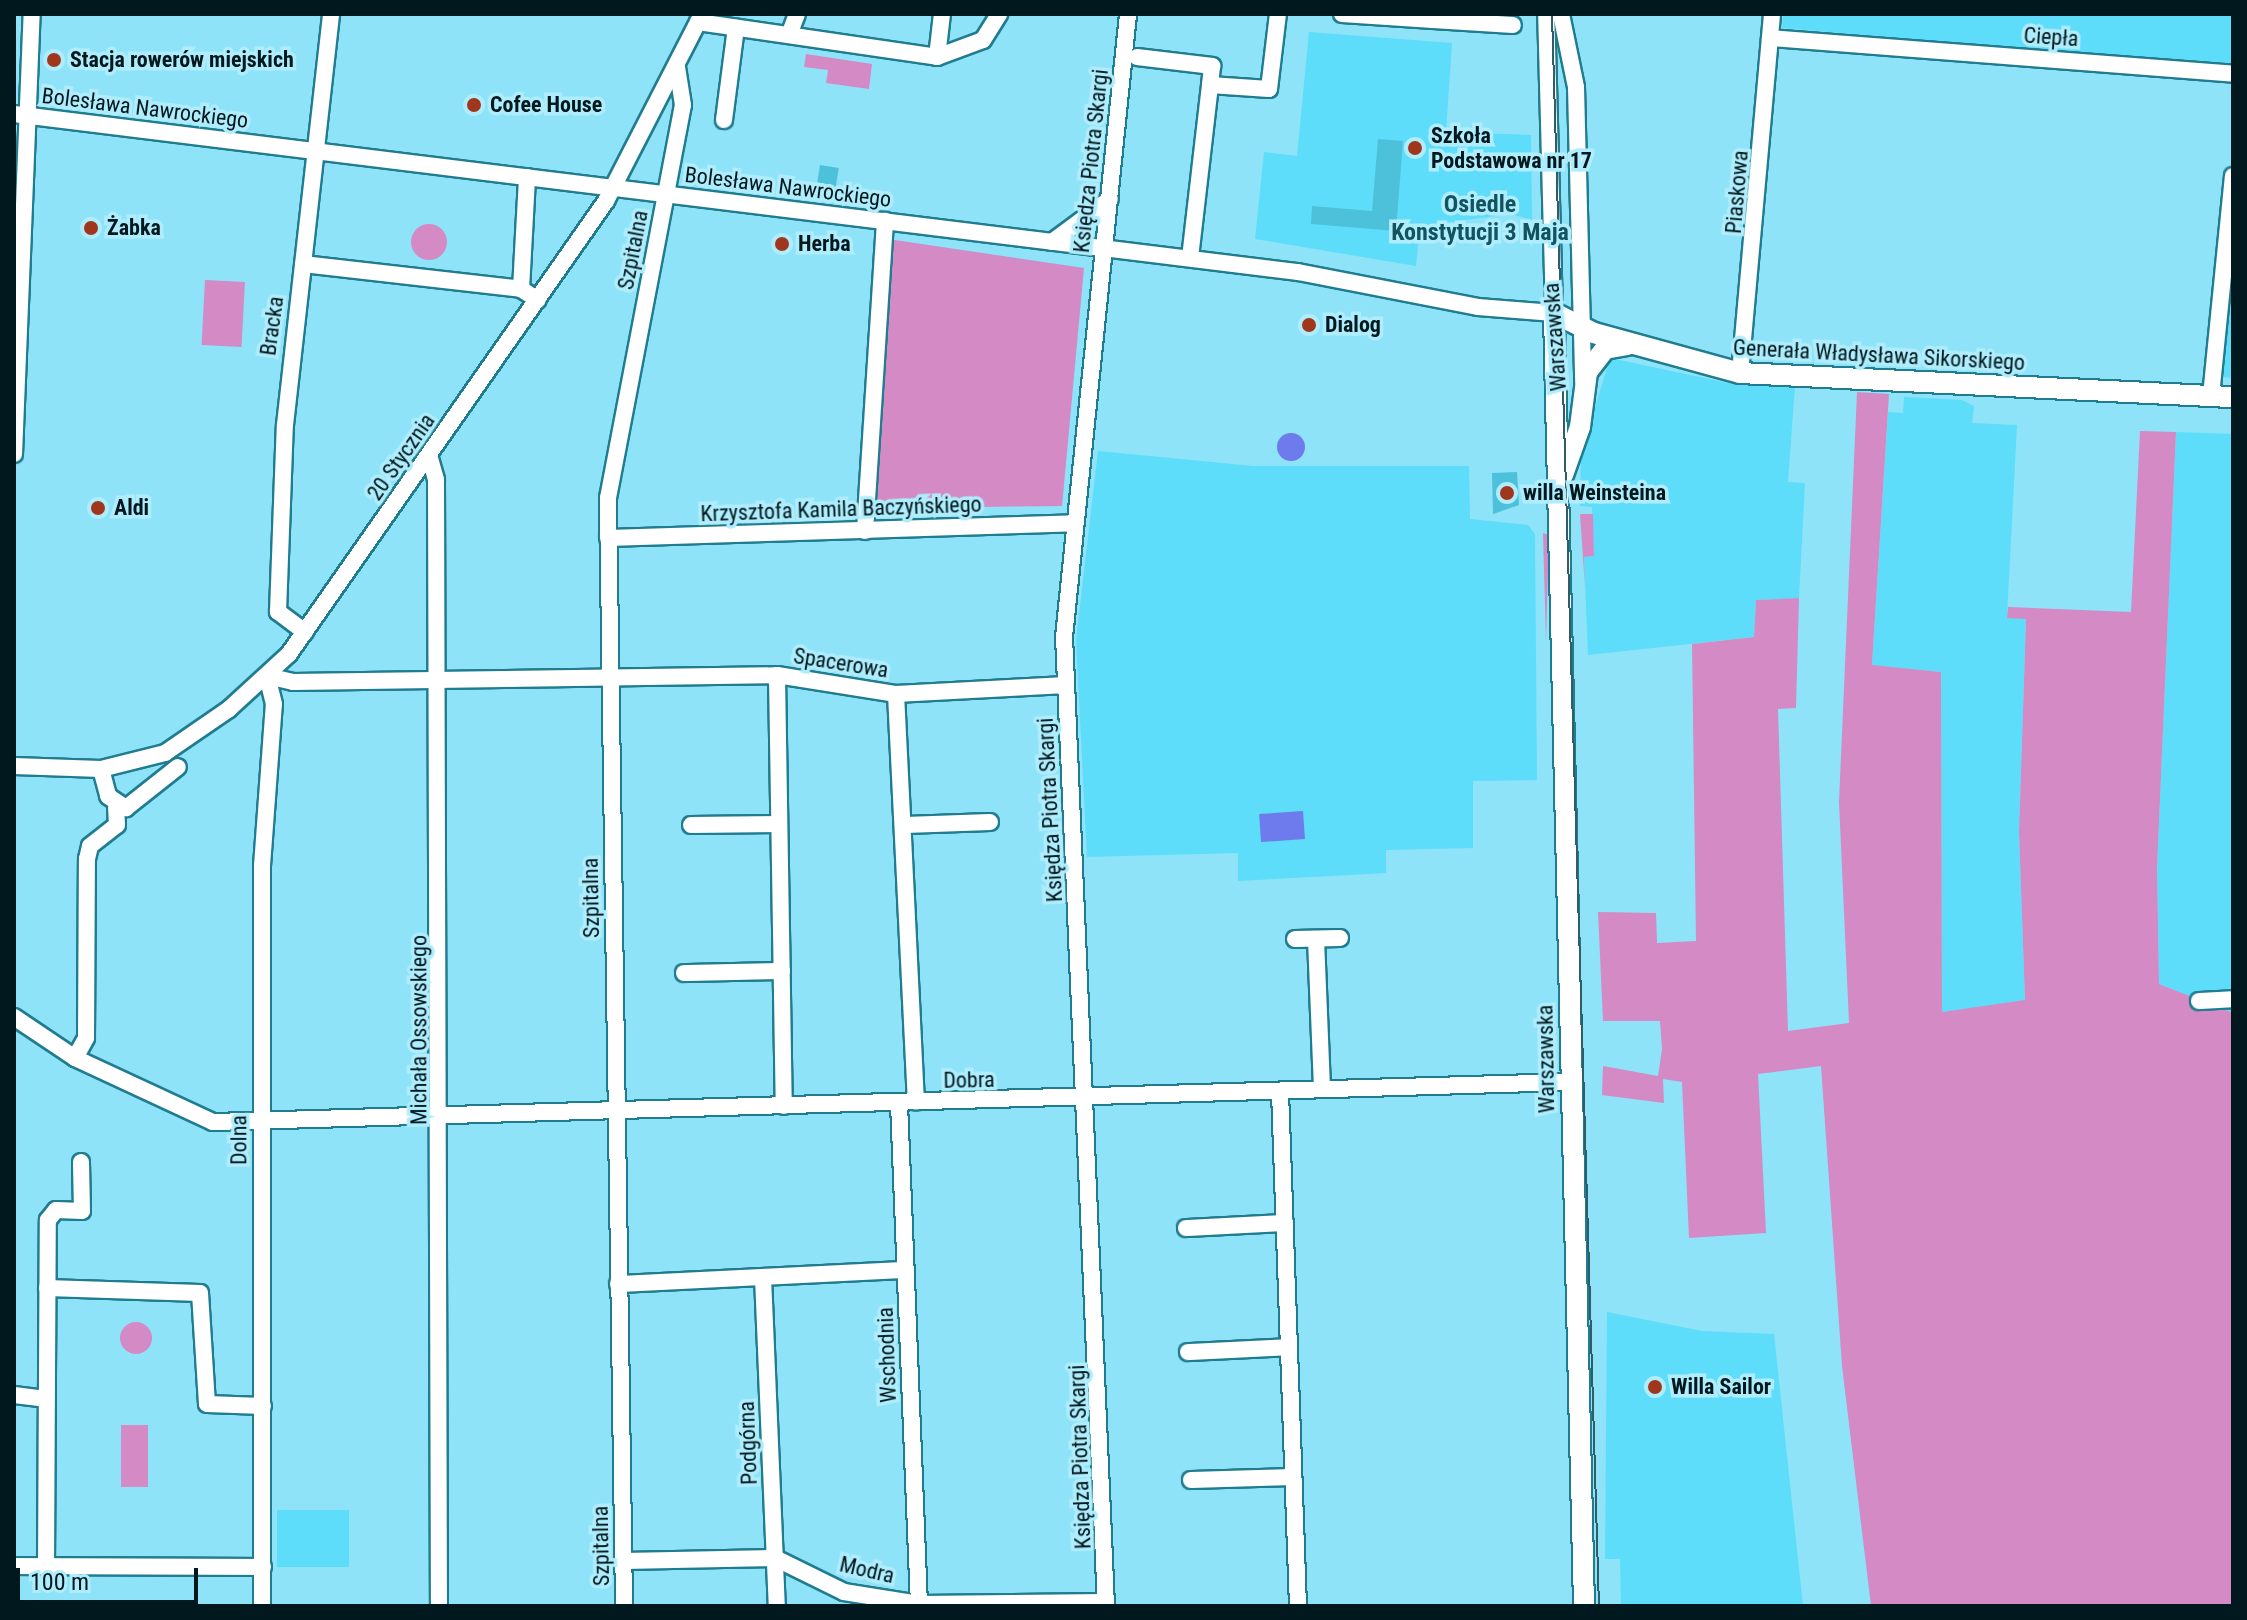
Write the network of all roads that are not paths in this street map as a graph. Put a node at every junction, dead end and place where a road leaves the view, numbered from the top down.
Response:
1 (32, 14) edge
2 (331, 14) edge
3 (797, 14) edge
4 (942, 14) edge
5 (999, 14) edge
6 (1128, 14) edge
7 (1278, 14) edge
8 (1342, 14) edge
9 (1546, 14) edge
10 (1561, 14) edge
11 (1772, 14) edge
12 (1433, 17) edge
13 (700, 18) edge
14 (742, 23) edge
15 (1513, 25) dead end
16 (789, 35) junction
17 (1770, 38) junction
18 (937, 57) junction
19 (1137, 57) dead end
20 (677, 67) junction
21 (2233, 74) edge
22 (1210, 85) junction
23 (21, 115) edge
24 (724, 120) dead end
25 (316, 151) junction
26 (2233, 176) edge
27 (527, 177) junction
28 (614, 187) junction
29 (666, 194) junction
30 (1110, 199) junction
31 (885, 221) junction
32 (1052, 242) junction
33 (1104, 248) junction
34 (1190, 258) junction
35 (303, 264) junction
36 (521, 289) junction
37 (538, 300) junction
38 (1554, 313) junction
39 (1579, 327) junction
40 (1632, 345) junction
41 (1740, 373) junction
42 (1583, 385) junction
43 (2211, 396) junction
44 (2233, 397) edge
45 (2233, 411) edge
46 (14, 454) edge
47 (429, 455) junction
48 (1557, 510) junction
49 (1075, 523) junction
50 (865, 531) junction
51 (608, 538) junction
52 (305, 632) junction
53 (777, 675) junction
54 (267, 676) junction
55 (609, 677) junction
56 (438, 679) junction
57 (1066, 685) junction
58 (896, 694) junction
59 (14, 766) edge
60 (178, 767) dead end
61 (101, 769) junction
62 (116, 807) junction
63 (990, 822) dead end
64 (778, 824) junction
65 (691, 825) dead end
66 (905, 825) junction
67 (1340, 938) dead end
68 (1295, 939) dead end
69 (1316, 939) junction
70 (782, 971) junction
71 (684, 973) dead end
72 (2233, 999) edge
73 (2199, 1001) dead end
74 (14, 1017) edge
75 (75, 1058) junction
76 (1571, 1082) junction
77 (1322, 1089) junction
78 (1280, 1091) junction
79 (1086, 1100) junction
80 (908, 1103) junction
81 (784, 1106) junction
82 (616, 1112) junction
83 (441, 1117) junction
84 (260, 1123) junction
85 (81, 1162) dead end
86 (1285, 1223) junction
87 (1186, 1228) dead end
88 (905, 1270) junction
89 (763, 1277) junction
90 (618, 1284) junction
91 (47, 1288) junction
92 (1289, 1347) junction
93 (1188, 1352) dead end
94 (14, 1395) edge
95 (46, 1399) junction
96 (263, 1406) junction
97 (1293, 1477) junction
98 (1191, 1480) dead end
99 (775, 1558) junction
100 (623, 1561) junction
101 (14, 1566) edge
102 (46, 1566) junction
103 (263, 1567) junction
104 (1106, 1604) edge
105 (919, 1605) edge
106 (262, 1606) edge
107 (439, 1606) edge
108 (624, 1606) edge
109 (777, 1606) edge
110 (1298, 1606) edge
111 (1584, 1606) edge

1 - 23 street
2 - 25 street, Bracka
3 - 16 street
4 - 18 street
5 - 18 street
6 - 30 street, Księdza Piotra Skargi
7 - 22 street
8 - 12 street
9 - 38 street, Warszawska
10 - 39 street, Warszawska
11 - 17 street, Piaskowa
12 - 15 street
13 - 14 street
13 - 20 street, 20 Stycznia
14 - 16 street
14 - 24 street
16 - 18 street
17 - 21 street, Ciepła
17 - 41 street, Piaskowa
19 - 22 street
20 - 28 street, 20 Stycznia
20 - 29 street, Szpitalna
22 - 34 street
23 - 25 street, Bolesława Nawrockiego
23 - 46 street
25 - 27 street, Bolesława Nawrockiego
25 - 35 street, Bracka
26 - 43 street
27 - 28 street, Bolesława Nawrockiego
27 - 36 street
28 - 29 street, Bolesława Nawrockiego
28 - 37 street, 20 Stycznia
29 - 31 street, Bolesława Nawrockiego
29 - 51 street, Szpitalna
30 - 32 street
30 - 33 street, Księdza Piotra Skargi
31 - 32 street, Bolesława Nawrockiego
31 - 50 street
32 - 33 street, Bolesława Nawrockiego
33 - 34 street, Bolesława Nawrockiego
33 - 49 street, Księdza Piotra Skargi
34 - 38 street, Bolesława Nawrockiego
35 - 36 street
35 - 52 street, Bracka
36 - 37 street
37 - 47 street, 20 Stycznia
38 - 39 main road, Generała Władysława Sikorskiego
38 - 48 main road, Warszawska
39 - 40 main road, Generała Władysława Sikorskiego
39 - 42 street, Warszawska
40 - 41 main road, Generała Władysława Sikorskiego
40 - 42 main road
41 - 43 main road, Generała Władysława Sikorskiego
42 - 48 main road, Warszawska
43 - 44 main road, Generała Władysława Sikorskiego
43 - 45 main road
47 - 52 street, 20 Stycznia
47 - 56 street, Michała Ossowskiego
48 - 76 main road, Warszawska
49 - 50 street, Krzysztofa Kamila Baczyńskiego
49 - 57 street, Księdza Piotra Skargi
50 - 51 street, Krzysztofa Kamila Baczyńskiego
51 - 55 street, Szpitalna
52 - 54 street, 20 Stycznia
53 - 55 street, Spacerowa
53 - 58 street, Spacerowa
53 - 64 street
54 - 56 street, Spacerowa
54 - 61 street, 20 Stycznia
54 - 84 street, Dolna
55 - 56 street, Spacerowa
55 - 82 street, Szpitalna
56 - 83 street, Michała Ossowskiego
57 - 58 street, Spacerowa
57 - 79 street, Księdza Piotra Skargi
58 - 66 street, Wschodnia
59 - 61 street, 20 Stycznia
60 - 62 street
61 - 62 street
62 - 75 street
63 - 66 street
64 - 65 street
64 - 70 street
66 - 80 street, Wschodnia
67 - 69 street
68 - 69 street
69 - 77 street
70 - 71 street
70 - 81 street
72 - 73 street
74 - 75 street, Dobra
75 - 84 street, Dobra
76 - 77 street, Dobra
76 - 111 main road, Warszawska
77 - 78 street, Dobra
78 - 79 street, Dobra
78 - 86 street
79 - 80 street, Dobra
79 - 104 street, Księdza Piotra Skargi
80 - 81 street, Dobra
80 - 88 street, Wschodnia
81 - 82 street, Dobra
82 - 83 street, Dobra
82 - 90 street, Szpitalna
83 - 84 street, Dobra
83 - 107 street, Michała Ossowskiego
84 - 96 street, Dolna
85 - 91 street
86 - 87 street
86 - 92 street
88 - 89 street
88 - 105 street, Wschodnia
89 - 90 street
89 - 99 street, Podgórna
90 - 100 street, Szpitalna
91 - 95 street
91 - 96 street
92 - 93 street
92 - 97 street
94 - 95 street
95 - 102 street
96 - 103 street, Dolna
97 - 98 street
97 - 110 street
99 - 100 street, Modra
99 - 105 street, Modra
99 - 109 street, Podgórna
100 - 108 street, Szpitalna
101 - 102 street
102 - 103 street
103 - 106 street, Dolna
104 - 105 street, Modra

